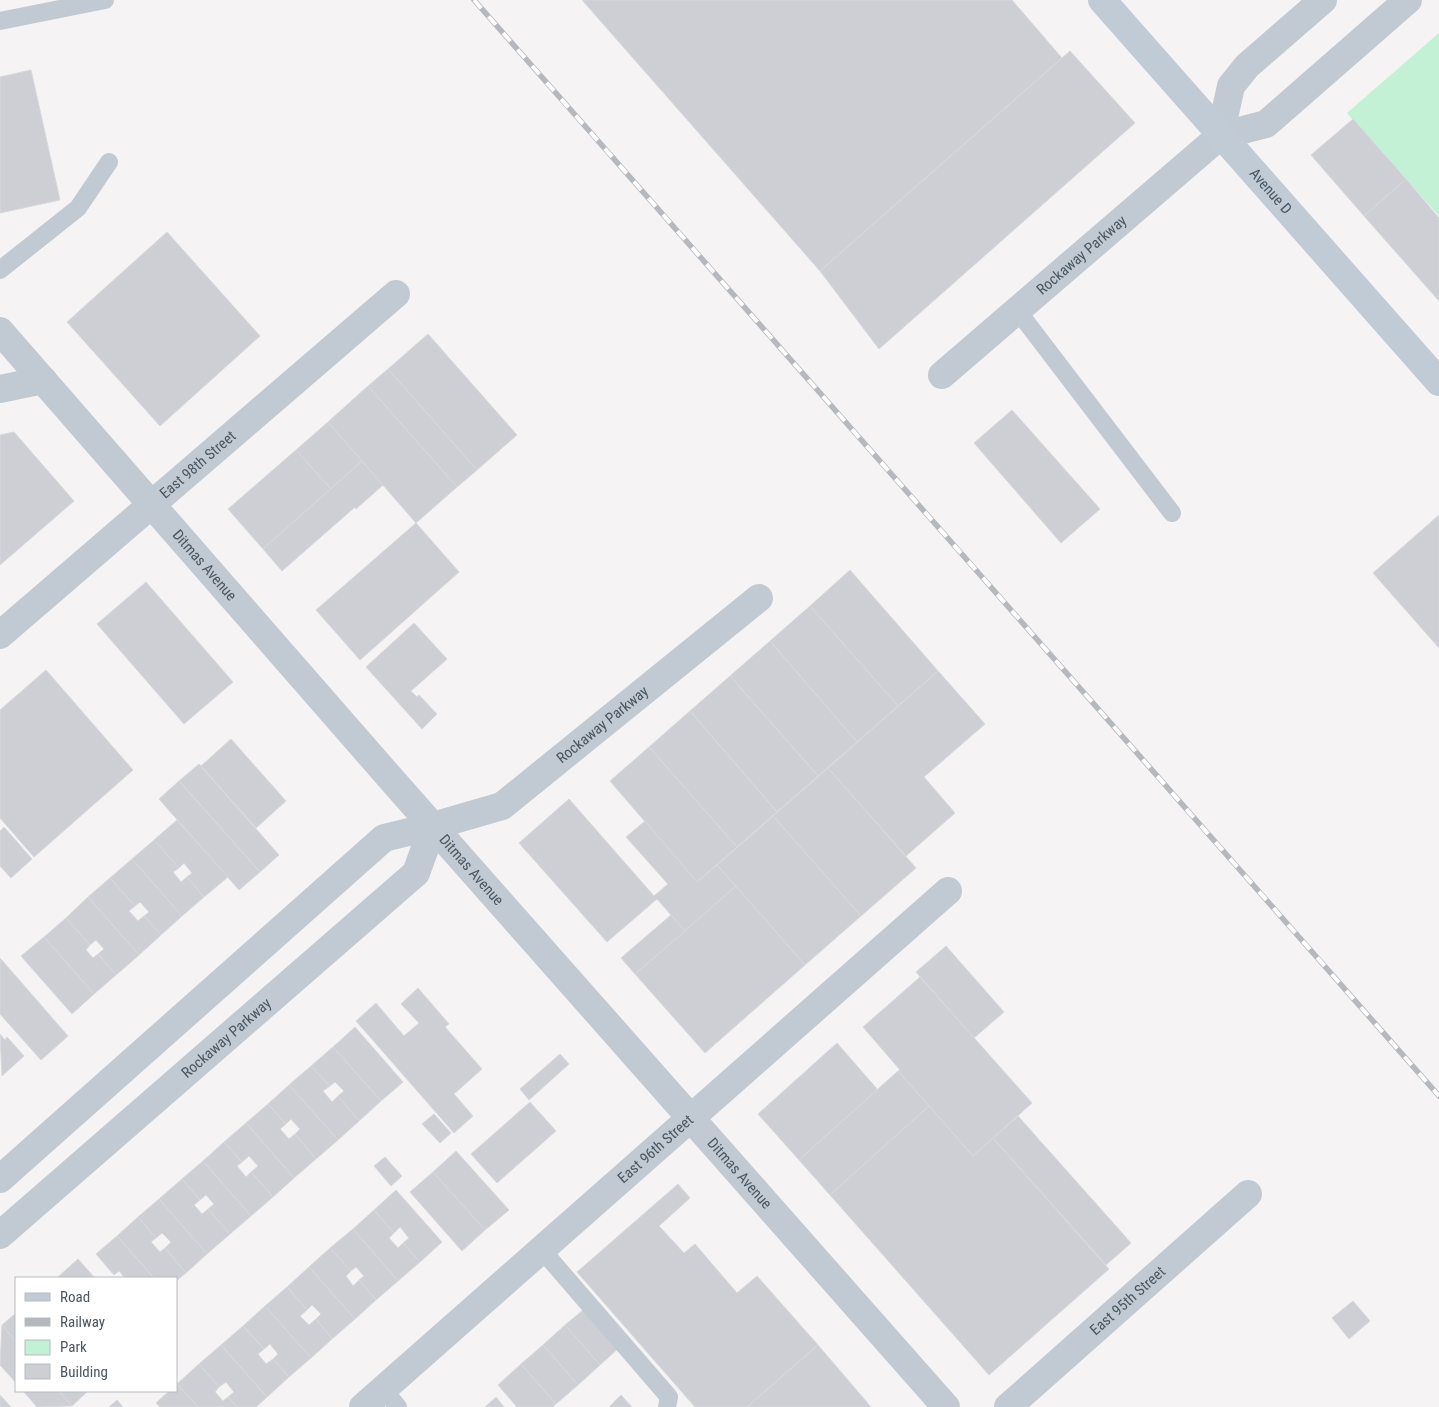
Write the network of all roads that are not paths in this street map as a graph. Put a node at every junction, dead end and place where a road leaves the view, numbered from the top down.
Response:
1 (104, 0) edge
2 (1102, 0) edge
3 (1323, 0) edge
4 (1408, 0) edge
5 (0, 21) edge
6 (1220, 136) junction
7 (108, 162) dead end
8 (0, 270) edge
9 (396, 294) dead end
10 (1017, 310) junction
11 (0, 331) edge
12 (942, 375) dead end
13 (43, 380) junction
14 (1439, 382) edge
15 (0, 389) edge
16 (151, 505) junction
17 (1172, 513) dead end
18 (758, 598) dead end
19 (0, 636) edge
20 (432, 826) junction
21 (948, 891) dead end
22 (691, 1118) junction
23 (0, 1179) edge
24 (1248, 1194) dead end
25 (0, 1235) edge
26 (542, 1250) junction
27 (391, 1398) edge
28 (363, 1407) edge
29 (667, 1407) edge
30 (946, 1407) edge
31 (1008, 1407) edge

1 - 5 lane
2 - 6 main road, Avenue D
3 - 6 street
4 - 6 street, Rockaway Parkway
6 - 10 street, Rockaway Parkway
6 - 14 main road, Avenue D
7 - 8 lane
9 - 16 street, East 98th Street
10 - 12 street, Rockaway Parkway
10 - 17 lane
11 - 13 street, Ditmas Avenue
13 - 15 street
13 - 16 street, Ditmas Avenue
16 - 19 street, East 98th Street
16 - 20 street, Ditmas Avenue
18 - 20 street, Rockaway Parkway
20 - 22 street, Ditmas Avenue
20 - 23 street, Rockaway Parkway
20 - 25 street, Rockaway Parkway
21 - 22 street, East 96th Street
22 - 26 street, East 96th Street
22 - 30 street, Ditmas Avenue
24 - 31 street, East 95th Street
26 - 27 street, East 96th Street
26 - 29 lane
27 - 28 street, East 96th Street

